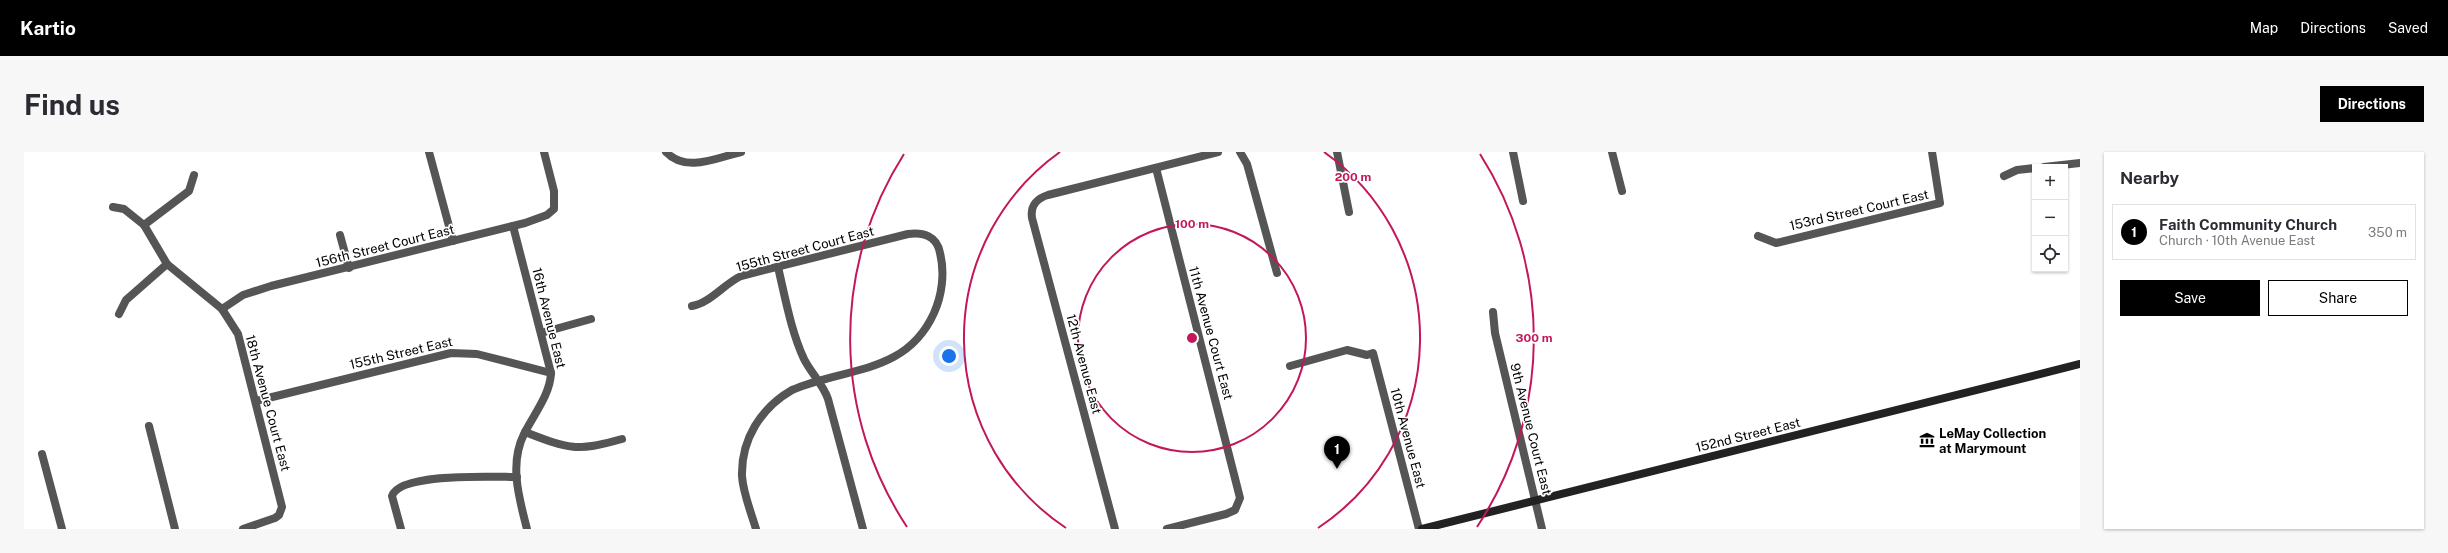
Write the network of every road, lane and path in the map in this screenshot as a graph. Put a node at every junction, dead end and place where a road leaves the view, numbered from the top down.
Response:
1 (429, 152) edge
2 (544, 152) edge
3 (666, 152) edge
4 (741, 152) edge
5 (1218, 152) edge
6 (1240, 152) edge
7 (1337, 152) edge
8 (1513, 152) edge
9 (1612, 152) edge
10 (1932, 152) edge
11 (2080, 164) edge
12 (2068, 165) edge
13 (1156, 168) junction
14 (2032, 168) edge
15 (194, 175) dead end
16 (2004, 176) dead end
17 (1622, 191) dead end
18 (1523, 201) dead end
19 (113, 207) dead end
20 (1349, 212) dead end
21 (144, 225) junction
22 (513, 226) junction
23 (340, 235) dead end
24 (1758, 236) dead end
25 (453, 241) junction
26 (167, 264) junction
27 (778, 267) junction
28 (349, 268) junction
29 (1277, 273) dead end
30 (692, 306) dead end
31 (222, 309) junction
32 (1493, 312) dead end
33 (119, 314) dead end
34 (591, 318) dead end
35 (541, 333) junction
36 (2080, 364) edge
37 (1290, 366) dead end
38 (551, 373) junction
39 (818, 381) junction
40 (256, 401) junction
41 (149, 426) dead end
42 (525, 432) junction
43 (622, 440) dead end
44 (42, 454) dead end
45 (516, 478) junction
46 (1536, 500) junction
47 (1181, 527) edge
48 (62, 529) edge
49 (175, 529) edge
50 (243, 529) edge
51 (401, 529) edge
52 (527, 529) edge
53 (756, 529) edge
54 (863, 529) edge
55 (1114, 529) edge
56 (1167, 529) edge
57 (1420, 529) edge
58 (1542, 529) edge

1 - 25 street
2 - 22 street, 156th Street Court East
3 - 4 street
5 - 13 street
6 - 29 street
7 - 20 street
8 - 18 street
9 - 17 street
10 - 24 street, 153rd Street Court East
11 - 12 street
13 - 47 street, 11th Avenue Court East
13 - 55 street, 12th Avenue East
14 - 16 street
15 - 21 street
19 - 21 street, 18th Avenue Court East
21 - 26 street, 18th Avenue Court East
22 - 25 street, 156th Street Court East
22 - 35 street, 16th Avenue East
23 - 28 street
25 - 28 street, 156th Street Court East
26 - 31 street, 18th Avenue Court East
26 - 33 street
27 - 30 street, 155th Street Court East
27 - 39 street
27 - 39 street, 155th Street Court East
28 - 31 street, 156th Street Court East
31 - 40 street, 18th Avenue Court East
32 - 46 street, 9th Avenue Court East
34 - 35 street
35 - 38 street, 16th Avenue East
36 - 46 main road, 152nd Street East
37 - 57 street, 10th Avenue East
38 - 40 street, 155th Street East
38 - 42 street, 16th Avenue East
39 - 53 street
39 - 54 street
40 - 50 street, 18th Avenue Court East
41 - 49 street
42 - 43 street
42 - 45 street, 16th Avenue East
44 - 48 street
45 - 51 street
45 - 52 street, 16th Avenue East
46 - 57 main road, 152nd Street East
46 - 58 street, 9th Avenue Court East
47 - 56 street

